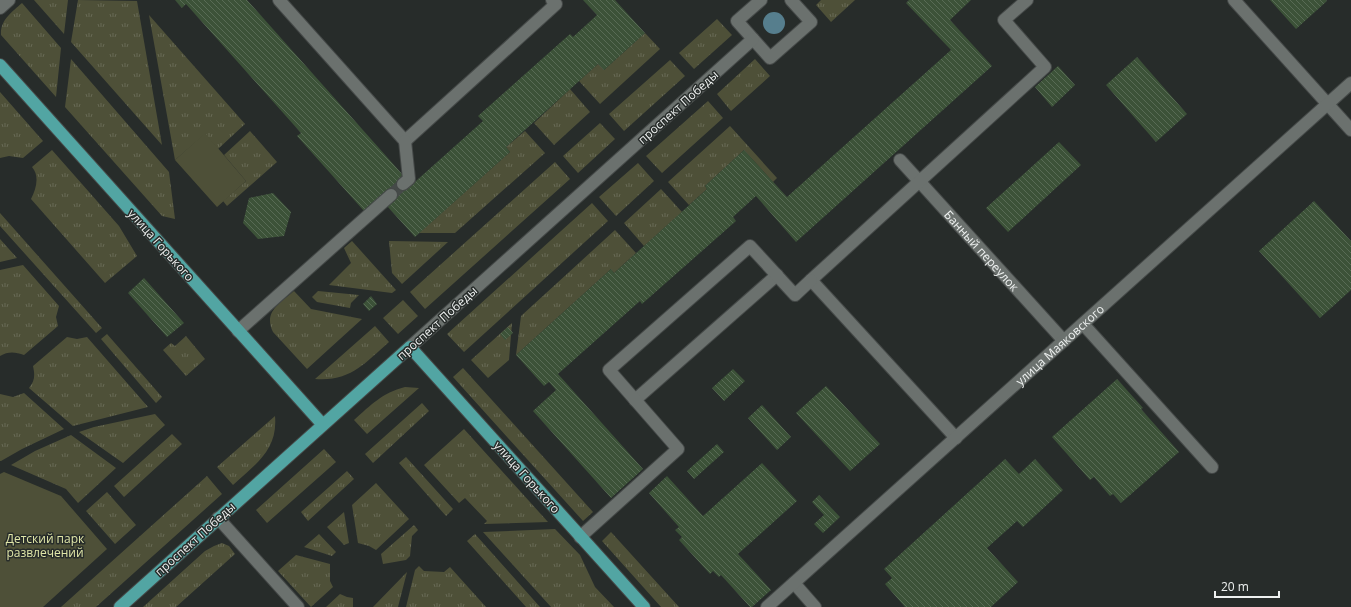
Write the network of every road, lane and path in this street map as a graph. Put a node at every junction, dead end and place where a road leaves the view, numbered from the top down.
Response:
1 (9, 0) edge
2 (279, 0) edge
3 (552, 0) edge
4 (760, 0) edge
5 (1027, 0) edge
6 (1234, 0) edge
7 (794, 1) edge
8 (0, 8) edge
9 (753, 39) junction
10 (0, 65) edge
11 (1351, 83) edge
12 (1328, 104) junction
13 (1351, 130) edge
14 (405, 141) junction
15 (900, 160) dead end
16 (920, 181) junction
17 (403, 184) tunnel mouth
18 (391, 195) tunnel mouth
19 (777, 275) junction
20 (811, 280) junction
21 (1082, 324) junction
22 (238, 330) junction
23 (1064, 341) junction
24 (410, 347) junction
25 (635, 400) junction
26 (323, 425) junction
27 (956, 438) junction
28 (1212, 468) dead end
29 (218, 518) junction
30 (580, 537) junction
31 (794, 583) junction
32 (120, 607) edge
33 (298, 607) edge
34 (644, 607) edge
35 (768, 607) edge
36 (815, 607) edge

1 - 8 street
2 - 14 street
3 - 14 street
4 - 9 street
5 - 16 street
6 - 12 street
7 - 9 street
9 - 24 street, проспект Победы
10 - 22 main road, улица Горького
11 - 12 street, улица Маяковского
12 - 13 street
12 - 21 street, улица Маяковского
14 - 17 street
15 - 16 street, Банный переулок
16 - 20 street
16 - 23 street, Банный переулок
18 - 22 street
19 - 20 street
19 - 25 street
19 - 25 street
20 - 27 street
21 - 23 street, улица Маяковского
21 - 28 street
22 - 26 main road, улица Горького
23 - 27 street, улица Маяковского
24 - 26 main road, проспект Победы
24 - 30 main road, улица Горького
25 - 30 street
26 - 29 main road, проспект Победы
27 - 31 street, улица Маяковского
29 - 32 main road, проспект Победы
29 - 33 street
30 - 34 main road, улица Горького
31 - 35 street, улица Маяковского
31 - 36 street

